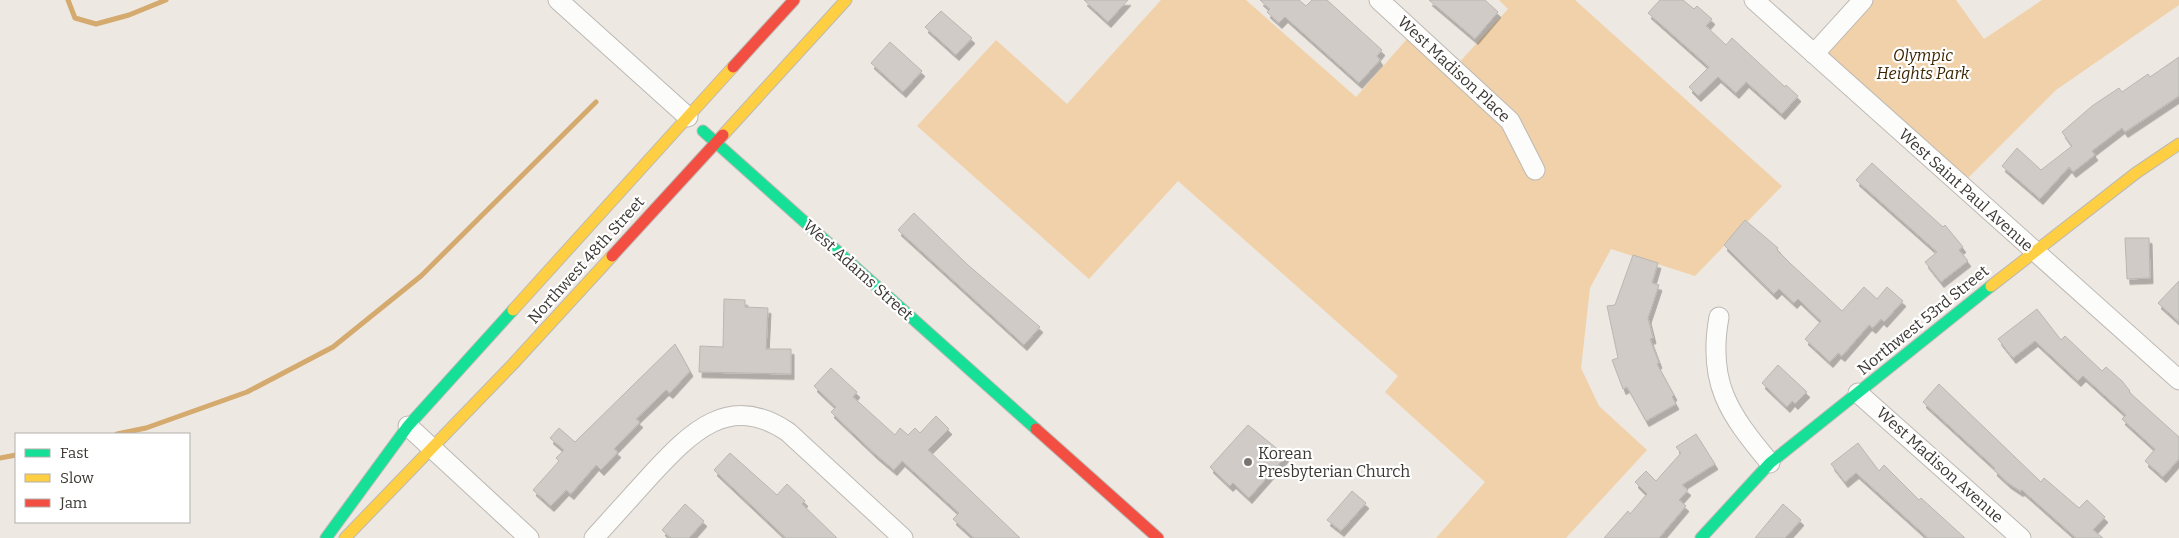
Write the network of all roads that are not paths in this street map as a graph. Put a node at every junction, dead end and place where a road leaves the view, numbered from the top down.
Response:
1 (558, 0) edge
2 (794, 0) edge
3 (846, 0) edge
4 (1379, 0) edge
5 (1754, 0) edge
6 (1863, 0) edge
7 (1814, 54) junction
8 (688, 117) junction
9 (715, 142) junction
10 (2179, 144) edge
11 (1535, 170) dead end
12 (2035, 252) junction
13 (1719, 317) dead end
14 (2179, 380) edge
15 (1858, 393) junction
16 (408, 426) junction
17 (432, 448) junction
18 (1770, 463) junction
19 (1704, 537) edge
20 (326, 538) edge
21 (345, 538) edge
22 (529, 538) edge
23 (594, 538) edge
24 (903, 538) edge
25 (1158, 538) edge
26 (2021, 538) edge

1 - 8 street, West Adams Street
2 - 8 main road, Northwest 48th Street
3 - 9 main road, Northwest 48th Street
4 - 11 street, West Madison Place
5 - 7 street, West Saint Paul Avenue
6 - 7 street
7 - 12 street, West Saint Paul Avenue
8 - 9 main road, West Adams Street
8 - 16 main road, Northwest 48th Street
9 - 17 main road, Northwest 48th Street
9 - 25 main road, West Adams Street
10 - 12 main road, Northwest 53rd Street
12 - 14 street, West Saint Paul Avenue
12 - 15 main road, Northwest 53rd Street
13 - 18 street
15 - 18 main road, Northwest 53rd Street
15 - 26 street, West Madison Avenue
16 - 17 street
16 - 20 main road, Northwest 48th Street
17 - 21 main road, Northwest 48th Street
17 - 22 street
18 - 19 main road, Northwest 53rd Street
23 - 24 street

